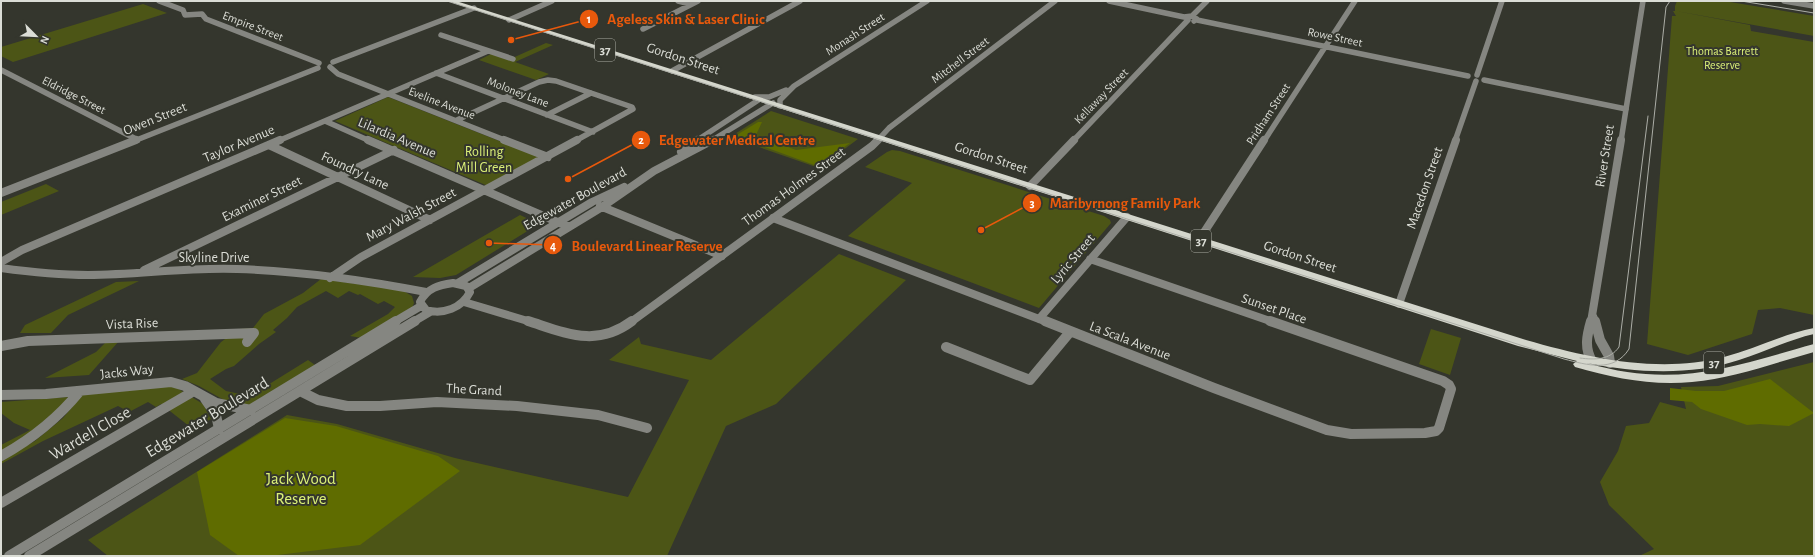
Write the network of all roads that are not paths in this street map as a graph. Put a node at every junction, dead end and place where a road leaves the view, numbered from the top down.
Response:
1 (159, 1) edge
2 (450, 1) edge
3 (552, 1) edge
4 (678, 1) edge
5 (698, 1) edge
6 (800, 1) edge
7 (927, 1) edge
8 (1055, 1) edge
9 (1110, 1) edge
10 (1207, 1) edge
11 (1355, 1) edge
12 (1502, 1) edge
13 (1643, 1) edge
14 (1784, 1) edge
15 (690, 4) junction
16 (1814, 6) edge
17 (474, 8) junction
18 (1190, 18) junction
19 (509, 20) junction
20 (644, 29) dead end
21 (441, 34) dead end
22 (1325, 46) junction
23 (488, 51) junction
24 (513, 59) dead end
25 (332, 65) junction
26 (318, 66) junction
27 (1, 70) edge
28 (672, 71) junction
29 (436, 73) junction
30 (1476, 78) junction
31 (794, 86) junction
32 (591, 93) junction
33 (387, 94) junction
34 (757, 98) junction
35 (504, 99) junction
36 (776, 105) junction
37 (1626, 109) junction
38 (548, 115) junction
39 (458, 120) junction
40 (325, 121) junction
41 (593, 132) junction
42 (879, 137) junction
43 (138, 140) junction
44 (269, 145) junction
45 (394, 150) junction
46 (548, 157) junction
47 (665, 164) junction
48 (338, 177) junction
49 (644, 177) junction
50 (1030, 186) junction
51 (486, 190) junction
52 (1, 193) edge
53 (592, 202) junction
54 (602, 207) junction
55 (1127, 217) junction
56 (773, 218) junction
57 (430, 220) junction
58 (559, 222) junction
59 (569, 227) junction
60 (1199, 240) junction
61 (722, 256) junction
62 (1090, 259) junction
63 (1, 262) edge
64 (1, 268) edge
65 (141, 272) junction
66 (330, 278) junction
67 (458, 283) junction
68 (469, 288) junction
69 (426, 292) junction
70 (464, 302) junction
71 (1399, 304) junction
72 (421, 306) junction
73 (430, 312) junction
74 (1593, 316) junction
75 (1039, 319) junction
76 (1070, 332) junction
77 (1812, 333) edge
78 (247, 342) dead end
79 (1522, 343) junction
80 (1, 346) edge
81 (946, 347) dead end
82 (1814, 348) edge
83 (1592, 361) junction
84 (1606, 368) junction
85 (1448, 384) joint
86 (80, 391) junction
87 (194, 391) junction
88 (300, 391) junction
89 (1, 395) edge
90 (205, 399) junction
91 (251, 410) junction
92 (647, 428) dead end
93 (219, 429) junction
94 (1, 456) edge
95 (1, 502) edge
96 (9, 556) edge
97 (29, 556) edge

1 - 26 street, Empire Street
2 - 17 main road, Gordon Street / 37
3 - 19 street
4 - 15 street
5 - 15 street
6 - 28 street
7 - 31 street, Monash Street
8 - 42 street, Mitchell Street
9 - 18 street, Rowe Street
10 - 18 street, Kellaway Street
11 - 22 street, Pridham Street
12 - 30 street, Macedon Street
13 - 37 street, River Street
14 - 16 street
15 - 20 street
17 - 19 main road, Gordon Street / 37
17 - 25 street
18 - 22 street, Rowe Street
18 - 50 street, Kellaway Street
19 - 28 main road, Gordon Street / 37
21 - 23 street
22 - 30 street, Rowe Street
22 - 60 street, Pridham Street
23 - 24 street
23 - 29 street, Taylor Avenue
25 - 26 street
25 - 33 street, Eveline Avenue
26 - 43 street, Owen Street
27 - 43 street, Eldridge Street
28 - 34 main road, Gordon Street / 37
29 - 33 street, Taylor Avenue
29 - 35 street, Moloney Lane
30 - 37 street
30 - 71 street, Macedon Street
31 - 34 street, Monash Street
31 - 36 street, Monash Street
32 - 35 street
32 - 38 street
32 - 41 street, Mary Walsh Street
33 - 39 street, Eveline Avenue
33 - 40 street, Taylor Avenue
34 - 36 main road, Gordon Street / 37
34 - 47 street, Edgewater Boulevard
35 - 38 street, Moloney Lane
35 - 39 street
36 - 42 main road, Gordon Street / 37
36 - 47 street, Edgewater Boulevard
37 - 74 street, River Street
38 - 41 street, Moloney Lane
39 - 46 street, Eveline Avenue
40 - 44 street, Taylor Avenue
40 - 45 street, Lilardia Avenue
41 - 46 street, Mary Walsh Street
42 - 50 main road, Gordon Street / 37
42 - 56 street, Thomas Holmes Street
43 - 52 street, Owen Street
44 - 48 street, Foundry Lane
44 - 63 street, Taylor Avenue
45 - 48 street, Examiner Street
45 - 51 street, Lilardia Avenue
46 - 51 street, Mary Walsh Street
47 - 49 street, Edgewater Boulevard
48 - 57 street, Foundry Lane
48 - 65 street, Examiner Street
49 - 53 street, Edgewater Boulevard
49 - 54 street, Edgewater Boulevard
50 - 55 main road, Gordon Street / 37
51 - 57 street, Mary Walsh Street
51 - 58 street, Lilardia Avenue
53 - 54 street
53 - 58 street, Edgewater Boulevard
54 - 59 street, Edgewater Boulevard
54 - 61 street
55 - 60 main road, Gordon Street / 37
55 - 62 street, Lyric Street
56 - 61 street, Thomas Holmes Street
56 - 75 street, La Scala Avenue
57 - 66 street, Mary Walsh Street
58 - 59 street, Lilardia Avenue
58 - 67 street, Edgewater Boulevard
59 - 68 street, Edgewater Boulevard
60 - 71 main road, Gordon Street / 37
61 - 70 street, Thomas Holmes Street
62 - 75 street, Lyric Street
62 - 85 street, Sunset Place
64 - 65 street, Skyline Drive
65 - 66 street, Skyline Drive
66 - 69 street, Skyline Drive
67 - 68 street
67 - 69 street
68 - 70 street
69 - 72 street
70 - 73 street
71 - 79 main road, Gordon Street / 37
72 - 73 street
72 - 91 street, Edgewater Boulevard
73 - 88 street, Edgewater Boulevard
74 - 83 street, River Street
74 - 84 street, River Street
75 - 76 street, La Scala Avenue
76 - 81 street
76 - 85 street, La Scala Avenue
77 - 84 main road, Gordon Street / 37
78 - 80 street, Vista Rise
79 - 83 main road, Gordon Street / 37
79 - 84 main road, Gordon Street / 37
82 - 84 main road, Gordon Street / 37
83 - 84 main road
86 - 87 street, Jacks Way
86 - 89 street, Jacks Way
86 - 94 street
87 - 90 street, Jacks Way
87 - 95 street, Wardell Close
88 - 92 street, The Grand
88 - 97 street, Edgewater Boulevard
90 - 91 street, Jacks Way
90 - 93 street
91 - 93 street, Edgewater Boulevard
93 - 96 street, Edgewater Boulevard

